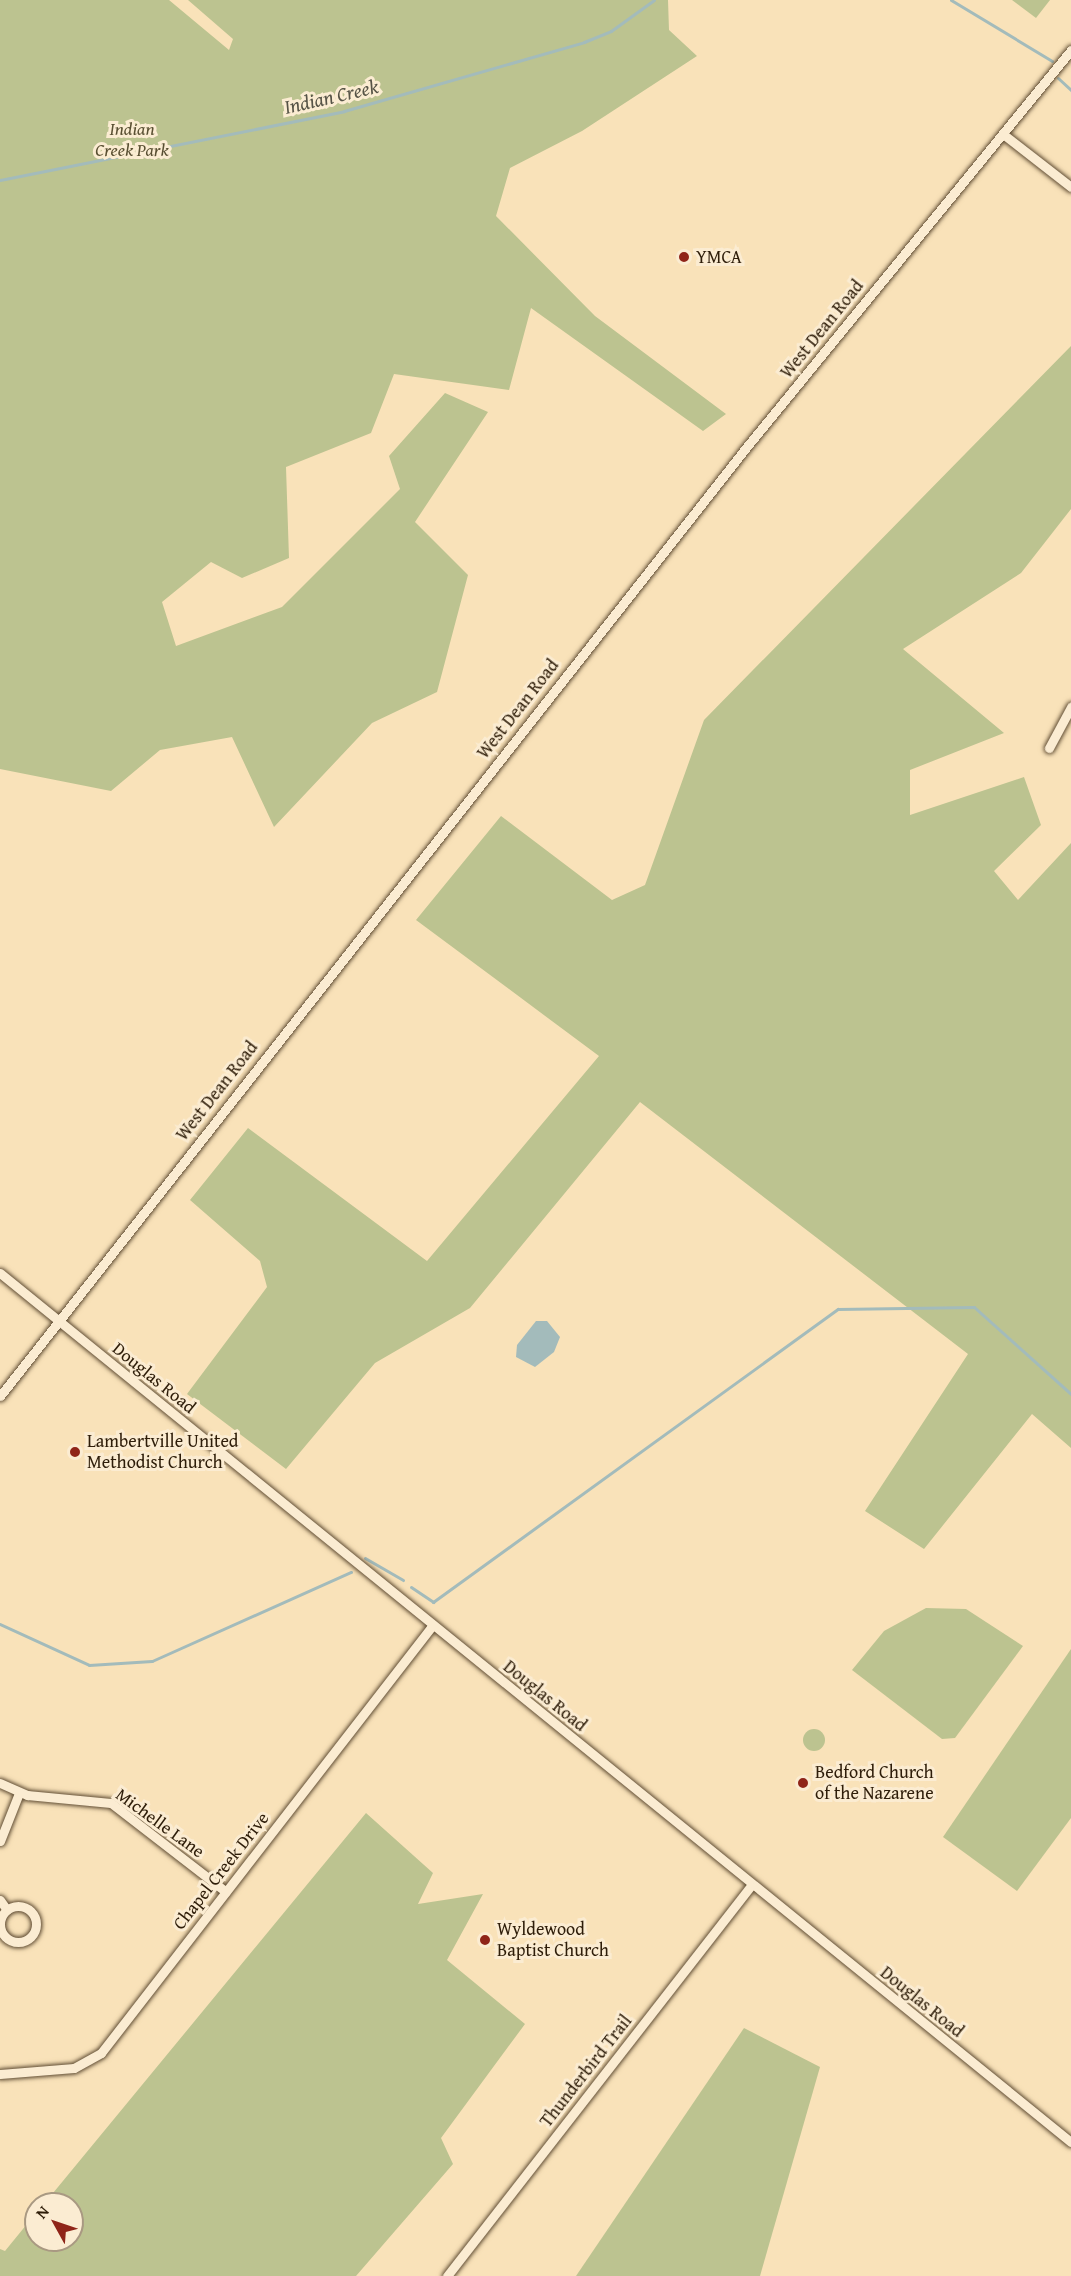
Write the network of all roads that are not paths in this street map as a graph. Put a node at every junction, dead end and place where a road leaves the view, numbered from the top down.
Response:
1 (1071, 50) edge
2 (1003, 134) junction
3 (1071, 187) edge
4 (1071, 707) edge
5 (1049, 748) dead end
6 (0, 1273) edge
7 (57, 1321) junction
8 (0, 1396) edge
9 (432, 1626) junction
10 (0, 1783) edge
11 (19, 1793) junction
12 (0, 1841) edge
13 (751, 1886) junction
14 (226, 1892) junction
15 (0, 1900) edge
16 (8, 1910) dead end
17 (0, 2074) edge
18 (1071, 2142) edge
19 (447, 2276) edge

1 - 2 street, West Dean Road
2 - 3 street
2 - 7 street, West Dean Road
4 - 5 street
6 - 7 street, Douglas Road
7 - 8 street, West Dean Road
7 - 9 street, Douglas Road
9 - 13 street, Douglas Road
9 - 14 street, Chapel Creek Drive
10 - 11 street, Michelle Lane
11 - 12 street
11 - 14 street, Michelle Lane
13 - 18 street, Douglas Road
13 - 19 street, Thunderbird Trail
14 - 17 street, Chapel Creek Drive
15 - 16 street

